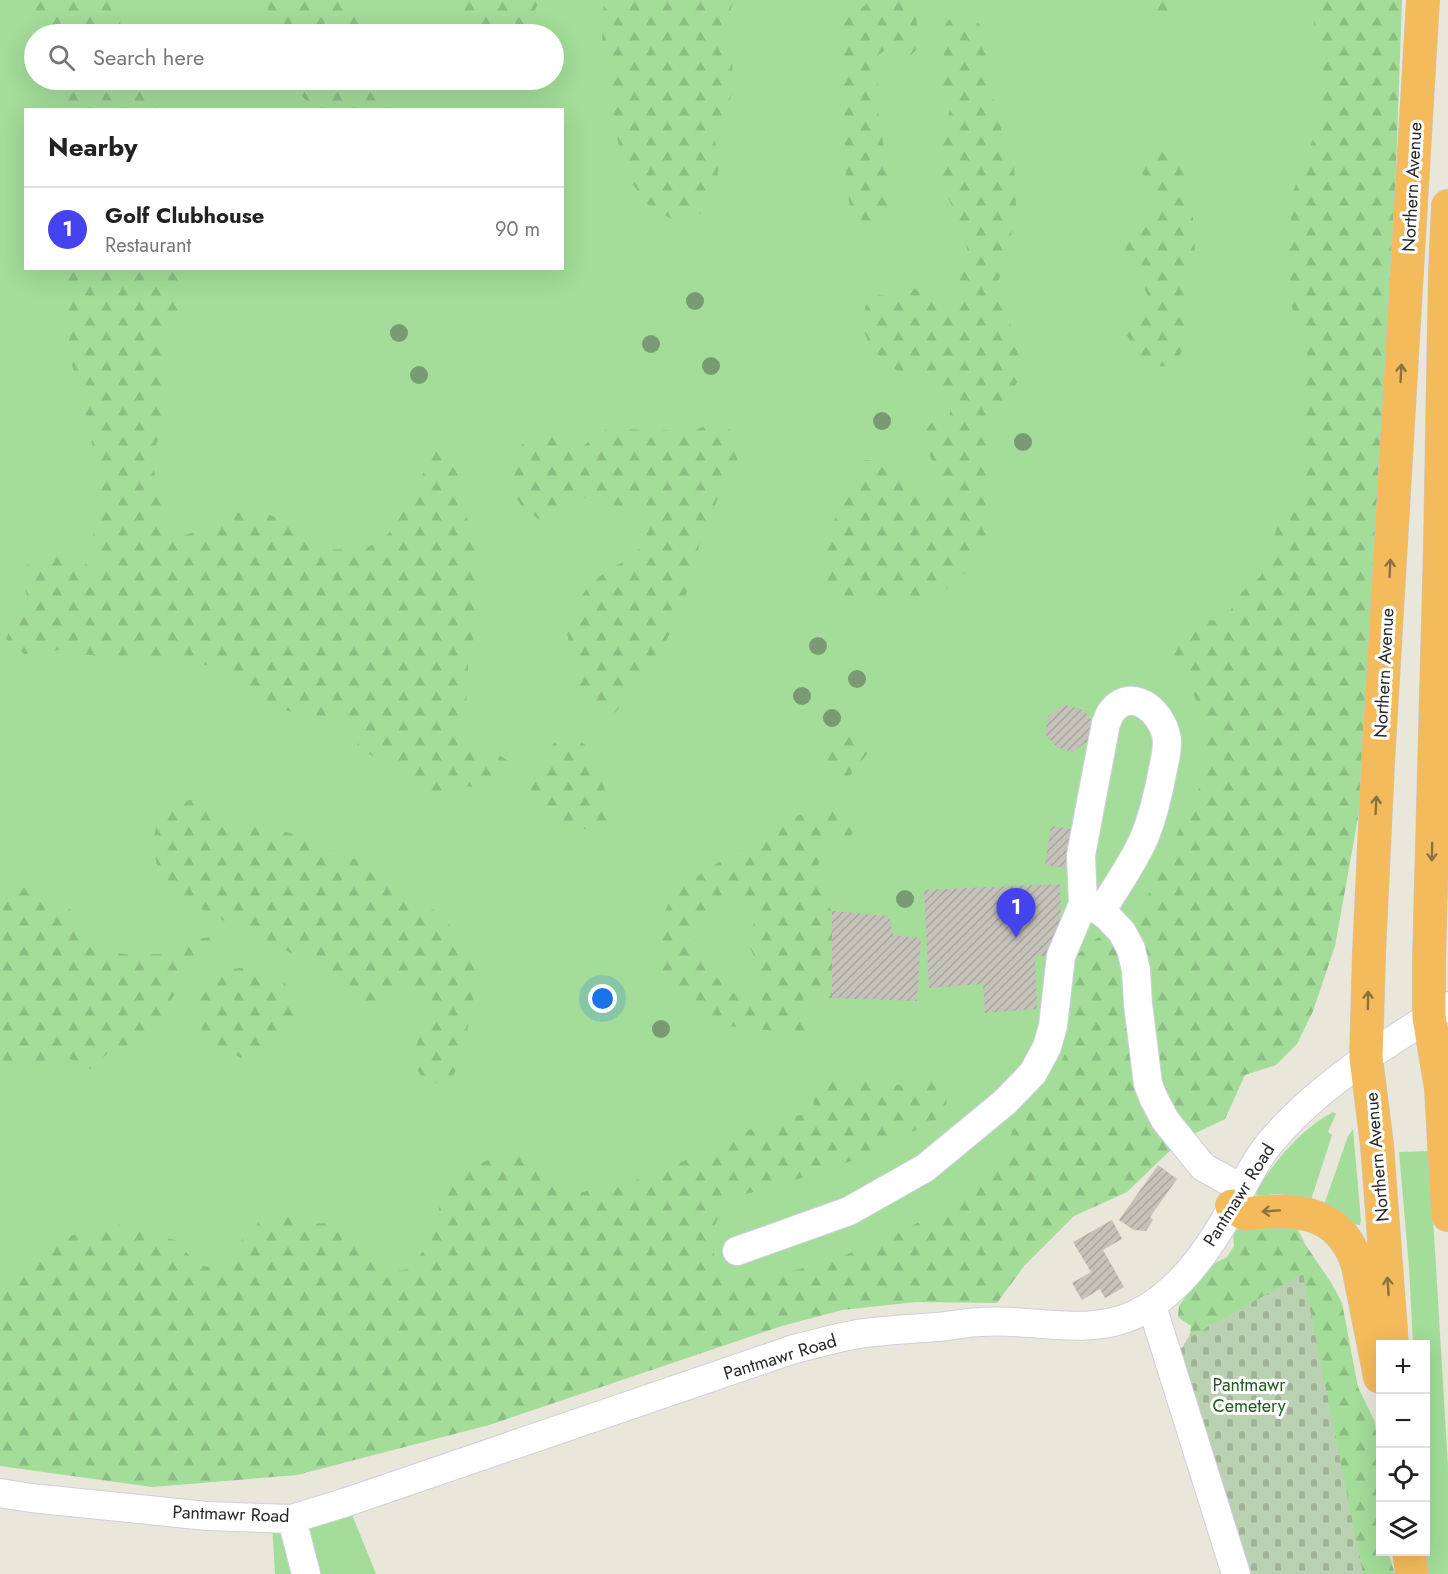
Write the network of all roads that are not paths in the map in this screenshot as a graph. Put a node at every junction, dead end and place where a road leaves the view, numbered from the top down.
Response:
1 (1423, 0) edge
2 (1448, 206) edge
3 (1437, 675) junction
4 (1448, 751) edge
5 (1092, 907) junction
6 (1439, 1012) edge
7 (1366, 1058) junction
8 (1236, 1197) junction
9 (1448, 1215) edge
10 (737, 1251) dead end
11 (1152, 1306) junction
12 (1392, 1340) edge
13 (1376, 1358) edge
14 (0, 1493) edge
15 (292, 1519) junction
16 (1410, 1556) edge
17 (306, 1574) edge
18 (1236, 1574) edge
19 (1412, 1574) edge

7 -> 1 highway, Northern Avenue
2 - 3 highway, Northern Avenue
3 - 4 highway
3 -> 6 highway, Northern Avenue
5 - 5 street
5 - 8 street
5 - 10 street
6 - 7 street, Pantmawr Road
6 - 9 highway, Northern Avenue
7 - 8 street, Pantmawr Road
12 -> 7 highway, Northern Avenue
8 - 11 street, Pantmawr Road
13 -> 8 highway
11 - 15 street, Pantmawr Road
11 - 18 street
14 - 15 street, Pantmawr Road
15 - 17 street
16 - 19 highway

